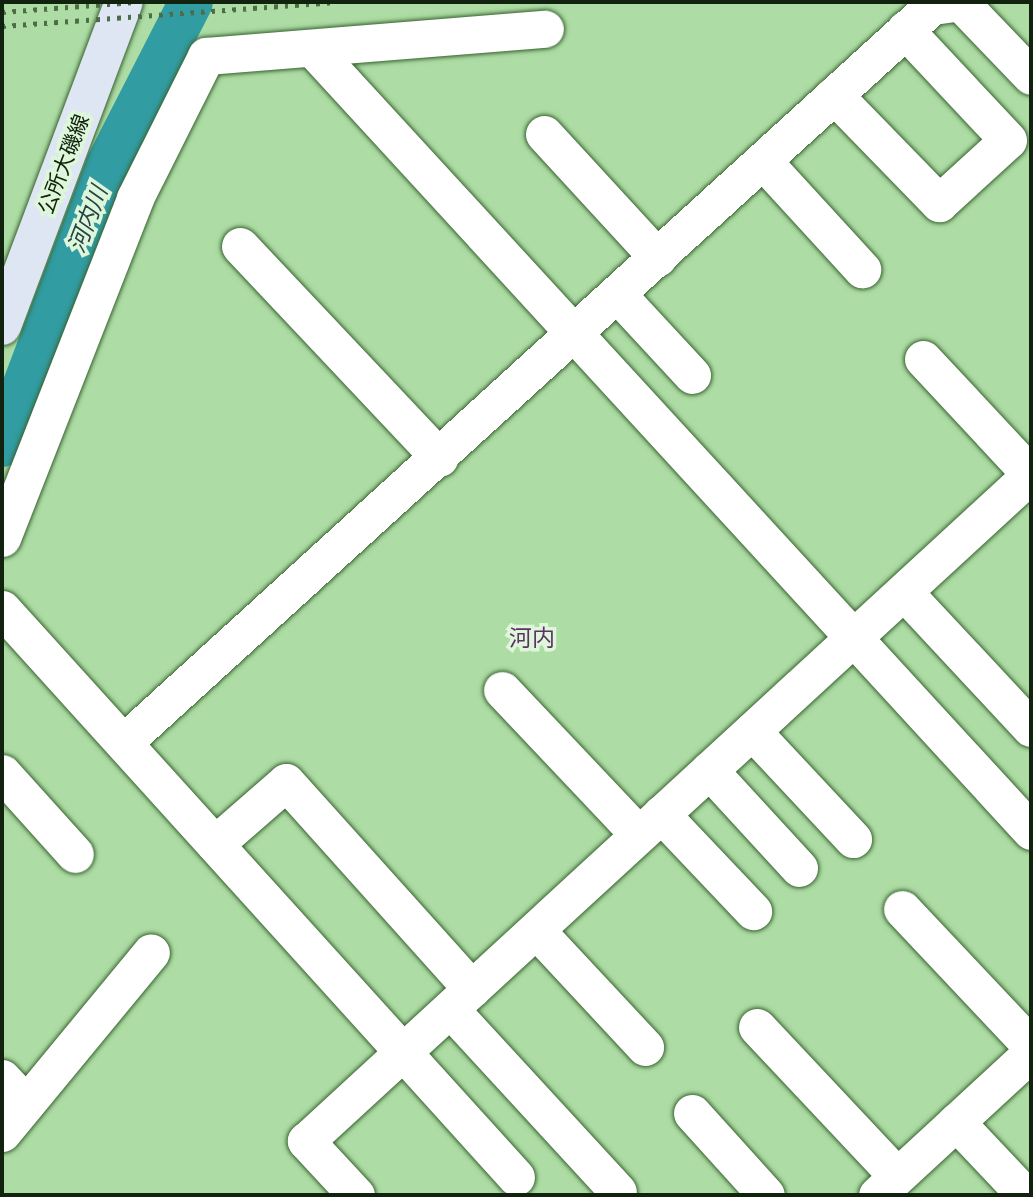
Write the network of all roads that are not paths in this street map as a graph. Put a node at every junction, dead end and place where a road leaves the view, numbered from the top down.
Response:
1 (124, 2) edge
2 (964, 2) edge
3 (545, 29) dead end
4 (905, 30) junction
5 (312, 47) junction
6 (1031, 76) edge
7 (834, 95) junction
8 (544, 134) dead end
9 (763, 161) junction
10 (240, 246) dead end
11 (659, 258) junction
12 (862, 269) dead end
13 (618, 295) junction
14 (2, 326) edge
15 (577, 333) junction
16 (923, 359) dead end
17 (692, 375) dead end
18 (440, 458) junction
19 (1031, 475) edge
20 (8, 500) edge
21 (2, 538) edge
22 (904, 592) junction
23 (2, 609) edge
24 (855, 636) junction
25 (502, 690) dead end
26 (1031, 728) edge
27 (752, 731) junction
28 (124, 742) junction
29 (709, 770) junction
30 (2, 773) edge
31 (650, 825) junction
32 (1031, 831) edge
33 (853, 839) dead end
34 (215, 844) junction
35 (75, 854) dead end
36 (799, 868) dead end
37 (902, 909) dead end
38 (753, 911) dead end
39 (536, 930) junction
40 (151, 952) dead end
41 (461, 999) junction
42 (757, 1027) dead end
43 (1031, 1046) edge
44 (645, 1047) dead end
45 (402, 1052) junction
46 (1031, 1053) edge
47 (2, 1078) edge
48 (26, 1104) junction
49 (692, 1113) dead end
50 (956, 1122) junction
51 (2, 1133) edge
52 (516, 1177) dead end
53 (887, 1186) edge
54 (618, 1192) dead end
55 (356, 1195) edge
56 (766, 1195) edge
57 (1026, 1195) edge

1 - 14 main road, 公所大磯線
2 - 4 street
2 - 6 street
3 - 5 street
4 - 7 street
4 - 7 street
5 - 15 street
5 - 20 street
7 - 9 street
8 - 11 street
9 - 11 street
9 - 12 street
10 - 18 street
11 - 13 street
13 - 15 street
13 - 17 street
15 - 18 street
15 - 24 street
16 - 19 street
18 - 28 street
19 - 22 street
20 - 21 street
22 - 24 street
22 - 26 street
23 - 28 street
24 - 27 street
24 - 32 street
25 - 31 street
27 - 29 street
27 - 33 street
28 - 34 street
29 - 31 street
29 - 36 street
30 - 35 street
31 - 38 street
31 - 39 street
34 - 41 street
34 - 45 street
37 - 43 street
39 - 41 street
39 - 44 street
40 - 48 street
41 - 45 street
41 - 54 street
42 - 53 street
45 - 52 street
45 - 55 street
46 - 50 street
47 - 48 street
48 - 51 street
49 - 56 street
50 - 53 street
50 - 57 street

